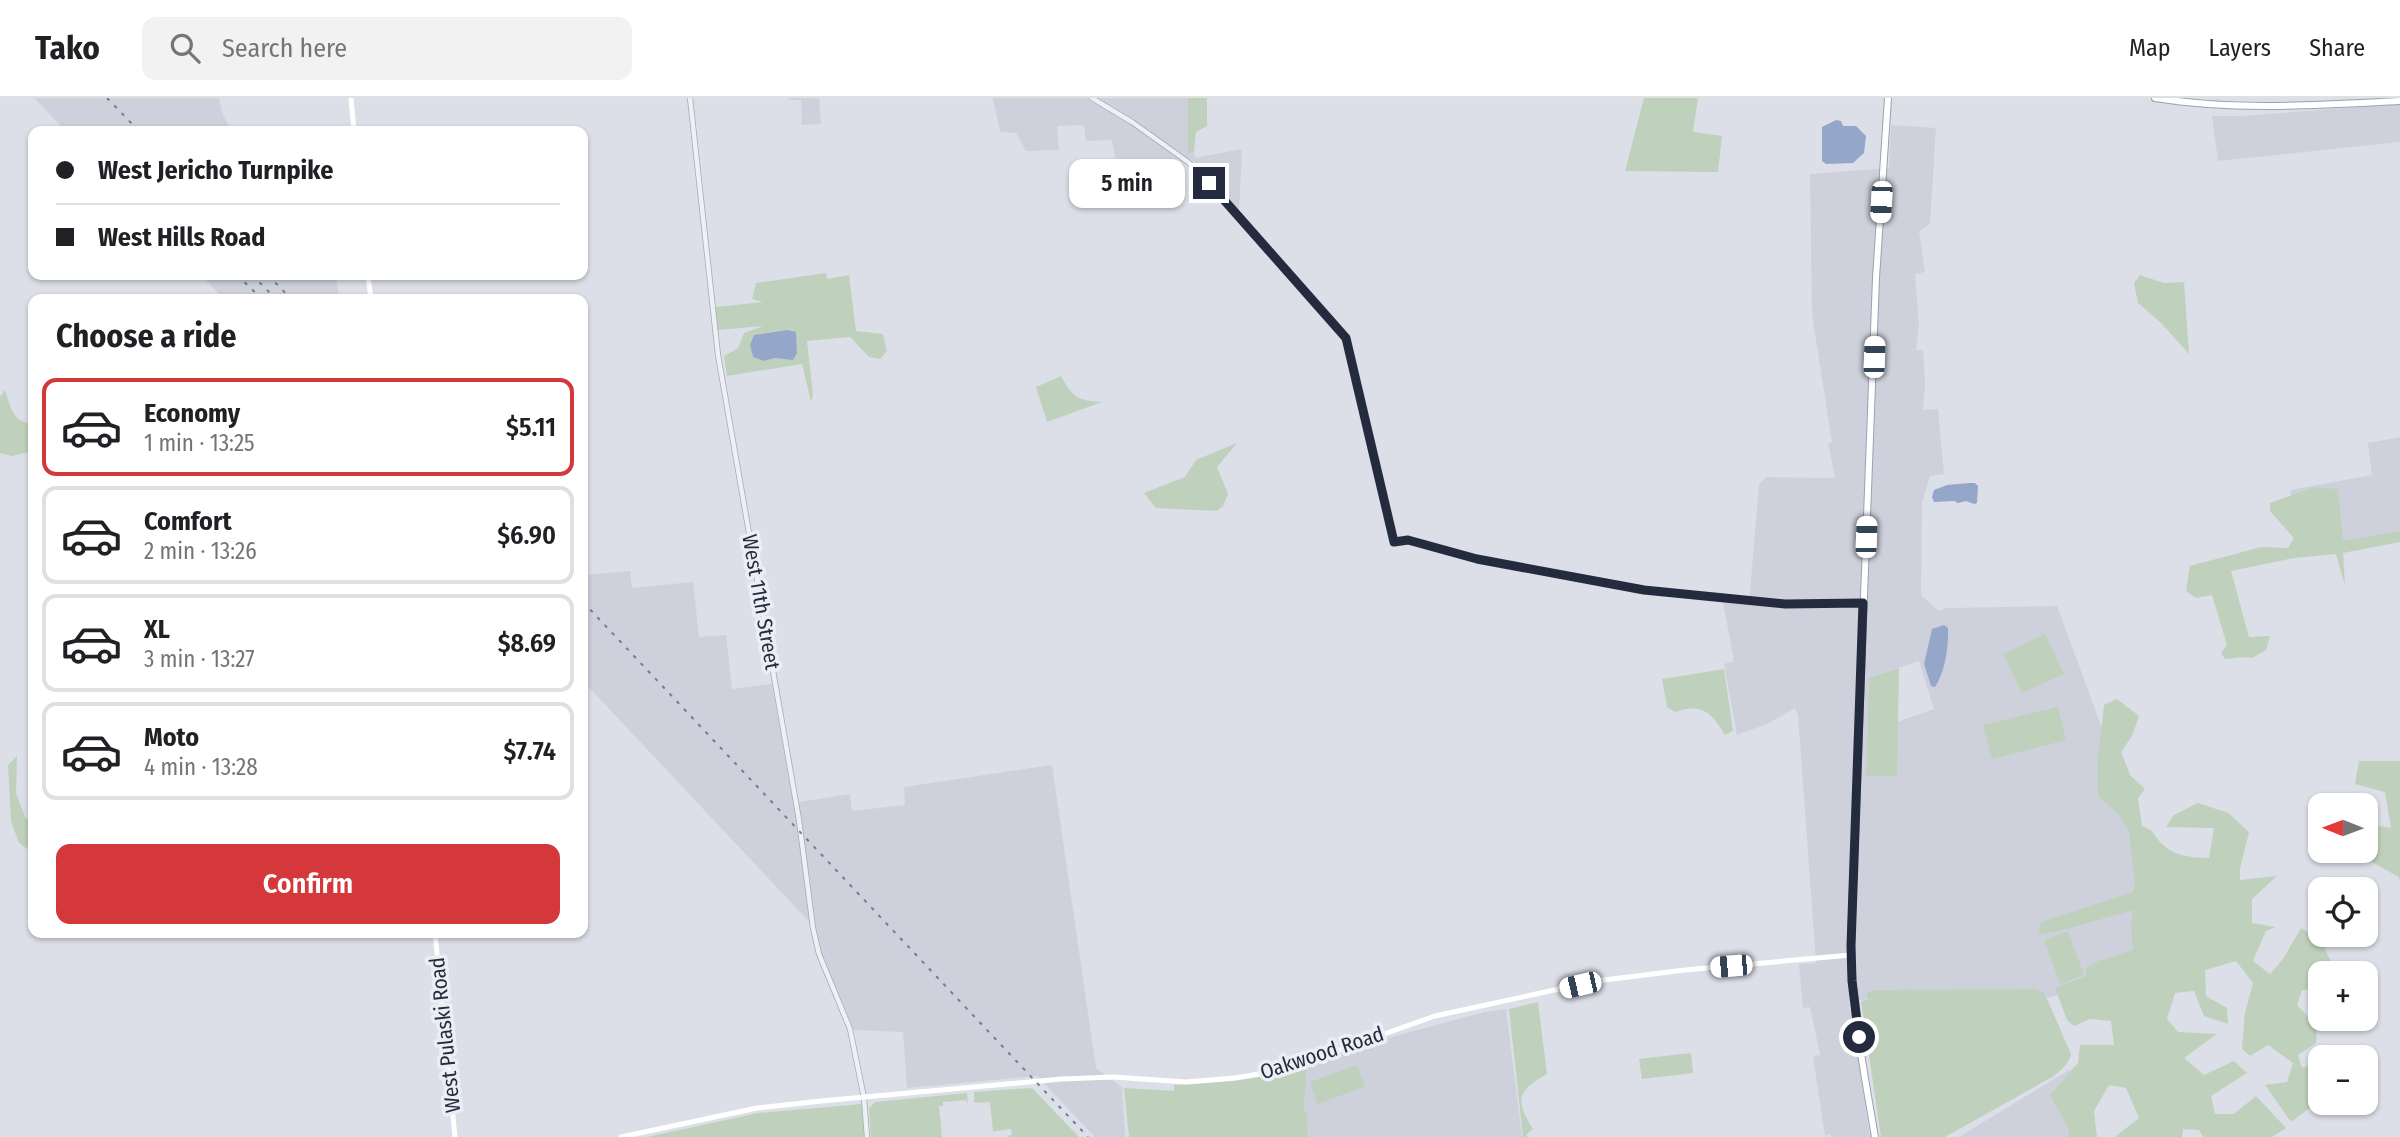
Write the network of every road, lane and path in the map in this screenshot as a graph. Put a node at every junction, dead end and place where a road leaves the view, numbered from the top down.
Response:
1 (351, 98) edge
2 (690, 98) edge
3 (1092, 98) edge
4 (1888, 98) edge
5 (2155, 98) edge
6 (2177, 100) edge
7 (2400, 101) edge
8 (354, 126) edge
9 (1863, 603) junction
10 (435, 938) edge
11 (1851, 955) junction
12 (864, 1098) junction
13 (455, 1137) edge
14 (621, 1137) edge
15 (867, 1137) edge
16 (1875, 1137) edge

1 - 8 main road
2 - 12 street, West 11th Street
3 - 9 street
4 - 9 main road
5 - 6 main road
6 - 7 main road
9 - 11 main road
10 - 13 main road, West Pulaski Road
11 - 12 main road, Oakwood Road
11 - 16 main road
12 - 14 main road, Oakwood Road
12 - 15 street, West 11th Street

